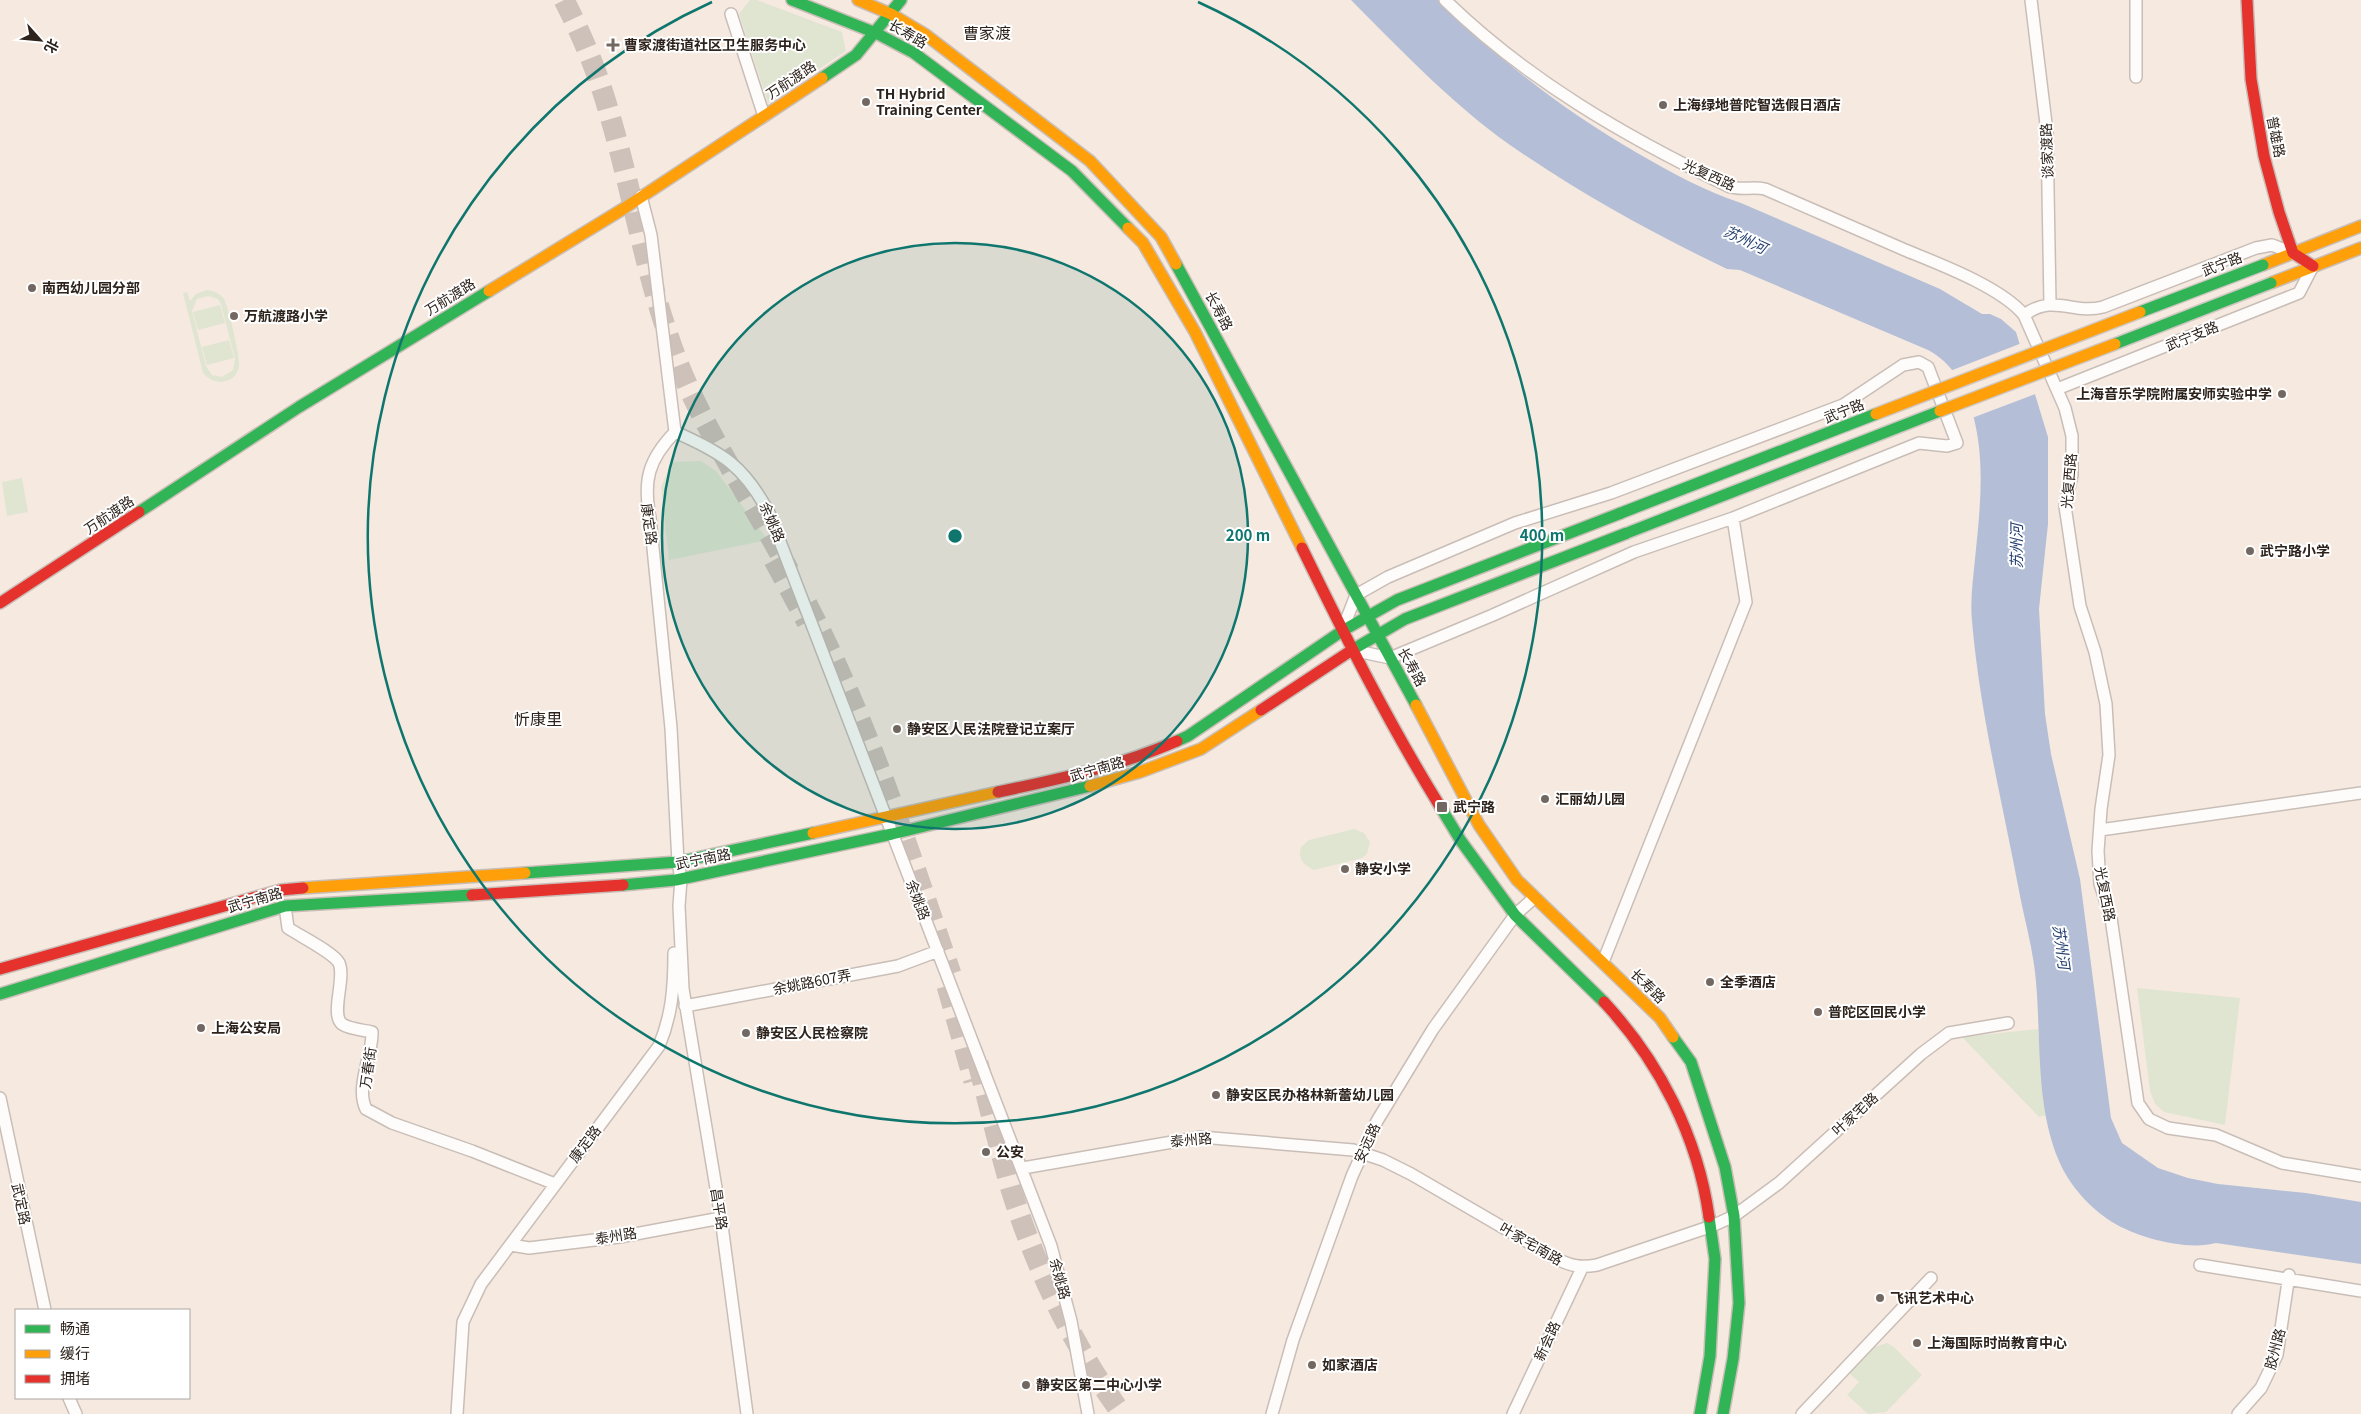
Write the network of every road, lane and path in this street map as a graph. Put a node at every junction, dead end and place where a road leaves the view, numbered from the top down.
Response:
1 (792, 0) edge
2 (858, 0) edge
3 (901, 0) edge
4 (1445, 0) edge
5 (2031, 0) edge
6 (2136, 0) edge
7 (2248, 0) edge
8 (731, 14) dead end
9 (891, 14) junction
10 (876, 33) junction
11 (2136, 77) dead end
12 (764, 116) junction
13 (642, 196) junction
14 (2361, 226) edge
15 (2361, 248) edge
16 (2293, 253) junction
17 (2313, 266) junction
18 (2050, 304) junction
19 (2024, 315) junction
20 (2056, 389) junction
21 (675, 432) junction
22 (1733, 518) junction
23 (1356, 595) junction
24 (0, 603) edge
25 (1367, 616) junction
26 (1342, 631) junction
27 (1376, 634) junction
28 (1352, 650) junction
29 (1390, 658) junction
30 (2361, 793) edge
31 (884, 816) junction
32 (2100, 830) junction
33 (892, 834) junction
34 (678, 862) junction
35 (678, 880) junction
36 (1530, 901) junction
37 (285, 906) junction
38 (1515, 915) junction
39 (938, 951) junction
40 (1603, 962) junction
41 (0, 968) edge
42 (0, 994) edge
43 (685, 1006) junction
44 (2008, 1023) dead end
45 (0, 1098) edge
46 (1361, 1152) junction
47 (1023, 1168) junction
48 (2361, 1176) edge
49 (555, 1184) junction
50 (1734, 1216) junction
51 (721, 1218) junction
52 (1712, 1226) junction
53 (510, 1245) junction
54 (2200, 1265) dead end
55 (1582, 1268) junction
56 (2289, 1277) junction
57 (1931, 1278) dead end
58 (2361, 1291) edge
59 (45, 1309) edge
60 (69, 1399) edge
61 (76, 1414) edge
62 (457, 1414) edge
63 (747, 1414) edge
64 (1088, 1414) edge
65 (1272, 1414) edge
66 (1513, 1414) edge
67 (1700, 1414) edge
68 (1723, 1414) edge
69 (1802, 1414) edge
70 (2238, 1414) edge

1 - 10 main road, 长寿路
2 - 9 main road, 长寿路
3 - 9 main road, 万航渡路
4 - 19 street, 光复西路
5 - 18 street, 谈家渡路
6 - 11 street
7 - 16 main road, 普雄路
8 - 12 street
9 - 10 main road, 万航渡路
9 - 23 main road, 长寿路
10 - 12 main road, 万航渡路
10 - 26 main road, 长寿路
12 - 13 main road, 万航渡路
13 - 21 street
13 - 24 main road, 万航渡路
14 - 16 main road, 武宁路
15 - 17 main road
16 - 17 main road
16 - 18 street
16 - 25 main road, 武宁路, bridge
17 - 20 street, 武宁支路
17 - 27 main road, bridge
18 - 19 street
19 - 20 street, 光复西路
20 - 32 street, 光复西路
21 - 31 street, 余姚路
21 - 34 street, 康定路
22 - 23 street
22 - 29 street
22 - 40 street
23 - 25 main road, 长寿路
23 - 26 street
25 - 26 main road, 武宁路
25 - 27 main road, 长寿路
26 - 28 main road, 长寿路
26 - 31 main road, 武宁南路
27 - 28 main road, 武宁南路
27 - 29 main road, 长寿路
28 - 29 street
28 - 33 main road, 武宁南路
28 - 38 main road, 长寿路
29 - 36 main road, 长寿路
30 - 32 street
31 - 33 street, 余姚路
31 - 34 main road, 武宁南路
32 - 48 street, 光复西路
33 - 35 main road, 武宁南路
33 - 39 street, 余姚路
34 - 35 street, 康定路
34 - 41 main road, 武宁南路
35 - 37 main road, 武宁南路
35 - 43 street, 康定路
35 - 49 street, 康定路
36 - 38 street, 安远路
36 - 40 main road, 长寿路
37 - 42 main road, 武宁南路
37 - 49 street, 万春街
38 - 46 street, 安远路
38 - 52 main road, 长寿路
39 - 43 street, 余姚路607弄
39 - 47 street, 余姚路
40 - 50 main road, 长寿路
43 - 51 street, 昌平路
44 - 50 street, 叶家宅路
45 - 59 street, 武定路
46 - 47 street, 泰州路
46 - 55 street, 叶家宅南路
46 - 65 street, 安远路
47 - 64 street, 余姚路
49 - 53 street, 康定路
50 - 52 street, 叶家宅路
50 - 68 main road, 长寿路
51 - 53 street, 泰州路
51 - 63 street, 昌平路
52 - 55 street
52 - 67 main road, 长寿路
53 - 62 street, 康定路
54 - 56 street
55 - 66 street, 新会路
56 - 58 street
56 - 70 street, 胶州路
57 - 69 street
60 - 61 street

